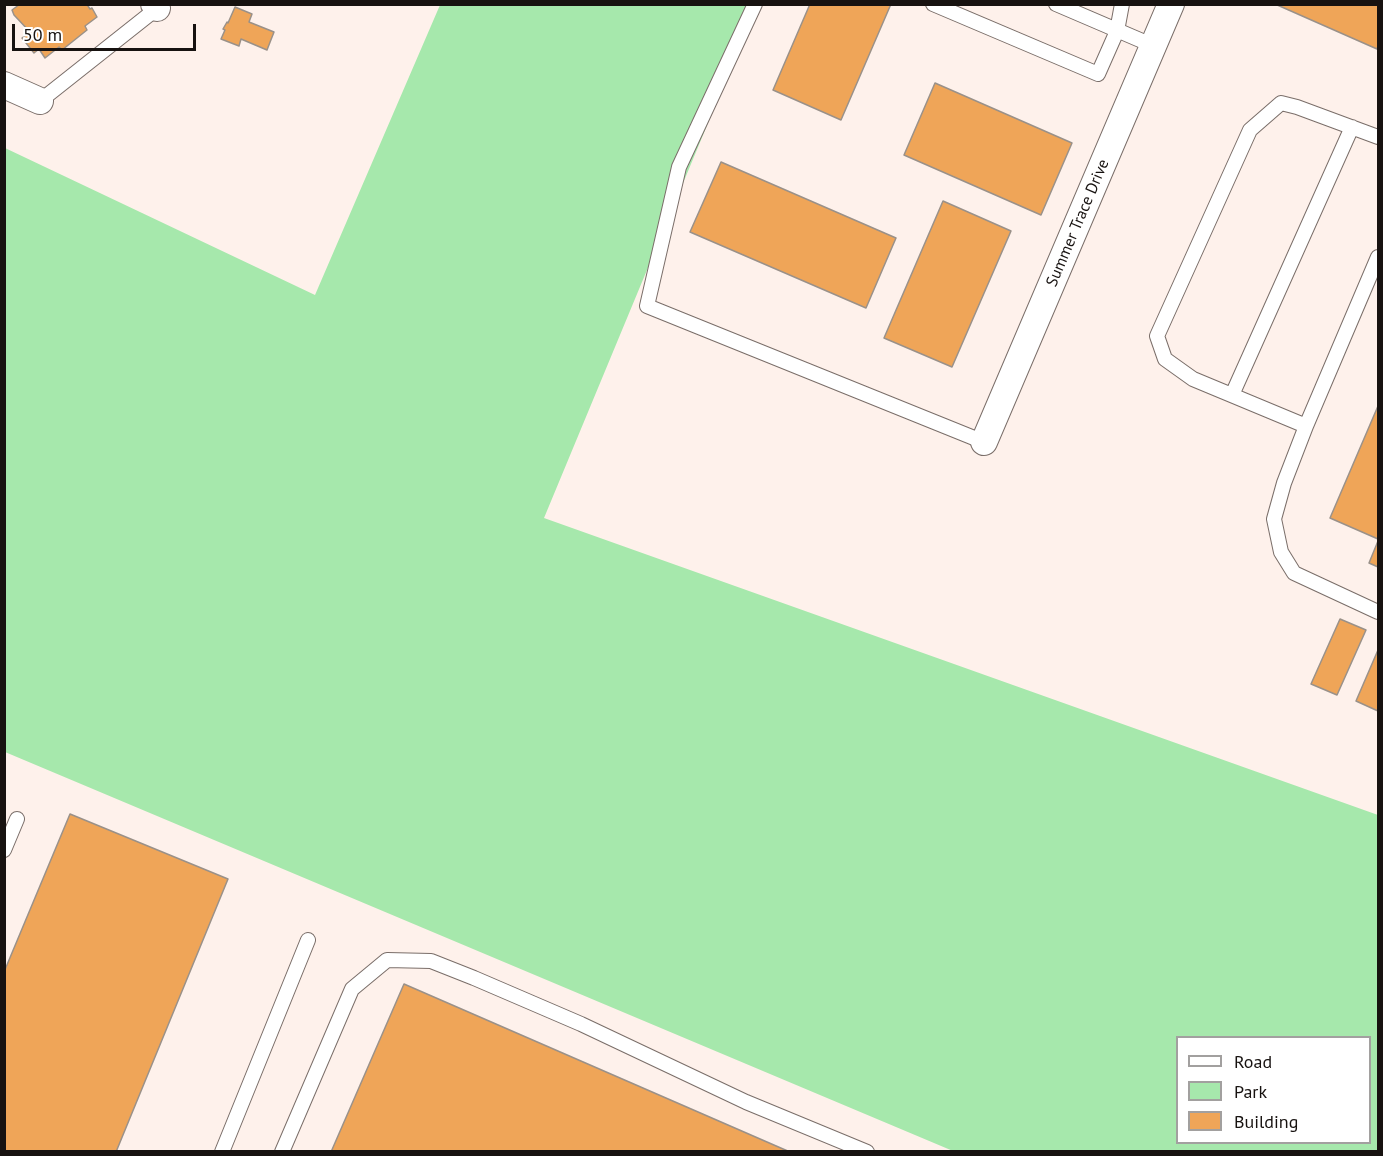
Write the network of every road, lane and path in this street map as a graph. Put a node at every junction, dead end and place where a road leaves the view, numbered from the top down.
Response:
1 (755, 4) edge
2 (933, 4) edge
3 (1056, 4) edge
4 (1122, 4) edge
5 (1171, 4) edge
6 (158, 6) edge
7 (1117, 31) junction
8 (1154, 46) junction
9 (4, 85) edge
10 (40, 101) joint
11 (1352, 127) junction
12 (1378, 137) edge
13 (1378, 257) edge
14 (1232, 395) junction
15 (1306, 426) junction
16 (984, 442) joint
17 (1378, 612) edge
18 (17, 819) dead end
19 (4, 850) edge
20 (308, 940) dead end
21 (222, 1152) edge
22 (282, 1152) edge
23 (867, 1152) edge

1 - 16 lane
2 - 7 lane
3 - 7 lane
4 - 7 lane
5 - 8 street, Summer Trace Drive
6 - 10 lane
7 - 8 lane
8 - 16 street, Summer Trace Drive
9 - 10 street
11 - 12 lane
11 - 14 lane
11 - 14 lane
13 - 15 lane
14 - 15 lane
15 - 17 lane
18 - 19 lane
20 - 21 lane
22 - 23 lane

